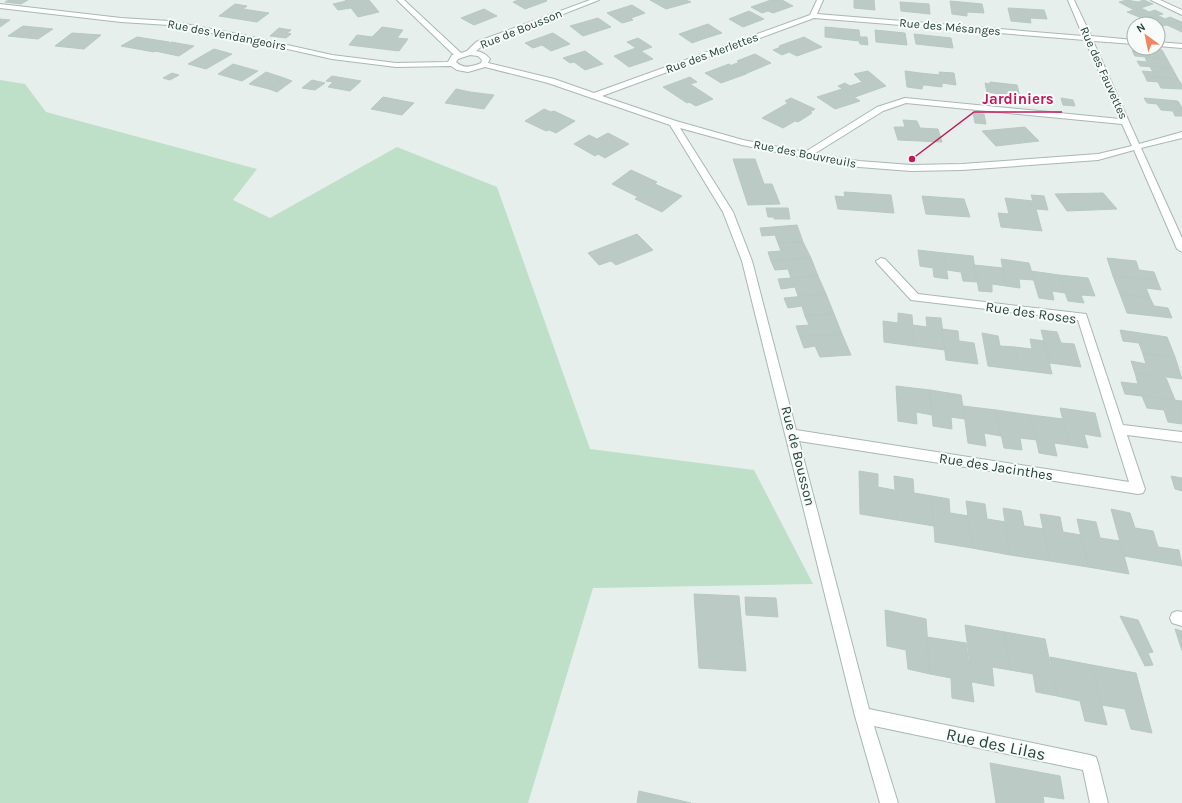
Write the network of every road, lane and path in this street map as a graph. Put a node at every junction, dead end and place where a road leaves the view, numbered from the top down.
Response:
1 (400, 0) edge
2 (596, 0) edge
3 (820, 0) edge
4 (1071, 0) edge
5 (1154, 0) edge
6 (0, 6) edge
7 (1182, 13) edge
8 (813, 16) junction
9 (1088, 38) junction
10 (1126, 41) edge
11 (1166, 45) edge
12 (1182, 46) edge
13 (470, 53) junction
14 (459, 55) junction
15 (453, 64) junction
16 (484, 64) junction
17 (594, 96) junction
18 (1126, 122) junction
19 (673, 123) junction
20 (1182, 135) edge
21 (1136, 146) junction
22 (806, 155) junction
23 (1182, 249) edge
24 (881, 261) dead end
25 (1118, 429) junction
26 (792, 434) junction
27 (1182, 437) edge
28 (863, 716) junction
29 (889, 803) edge
30 (1099, 803) edge

1 - 14 street
2 - 13 street, Rue de Bousson
3 - 8 street
4 - 9 street, Rue des Fauvettes
5 - 7 street
6 - 15 street, Rue des Vendangeoirs
8 - 9 street, Rue des Mésanges
8 - 17 street, Rue des Merlettes
9 - 10 street, Rue des Mésanges
9 - 18 street, Rue des Fauvettes
11 - 12 street
13 - 14 street
13 - 16 street
14 - 15 street
15 - 16 street, Rue des Vendangeoirs
16 - 17 street, Rue des Bouvreuils
17 - 19 street, Rue des Bouvreuils
18 - 21 street, Rue des Fauvettes
18 - 22 street
19 - 22 street, Rue des Bouvreuils
19 - 26 street, Rue de Bousson
20 - 21 street, Rue des Bouvreuils
21 - 22 street, Rue des Bouvreuils
21 - 23 street, Rue des Fauvettes
24 - 25 street, Rue des Roses
25 - 26 street, Rue des Jacinthes
25 - 27 street
26 - 28 street, Rue de Bousson
28 - 29 street, Rue de Bousson
28 - 30 street, Rue des Lilas

